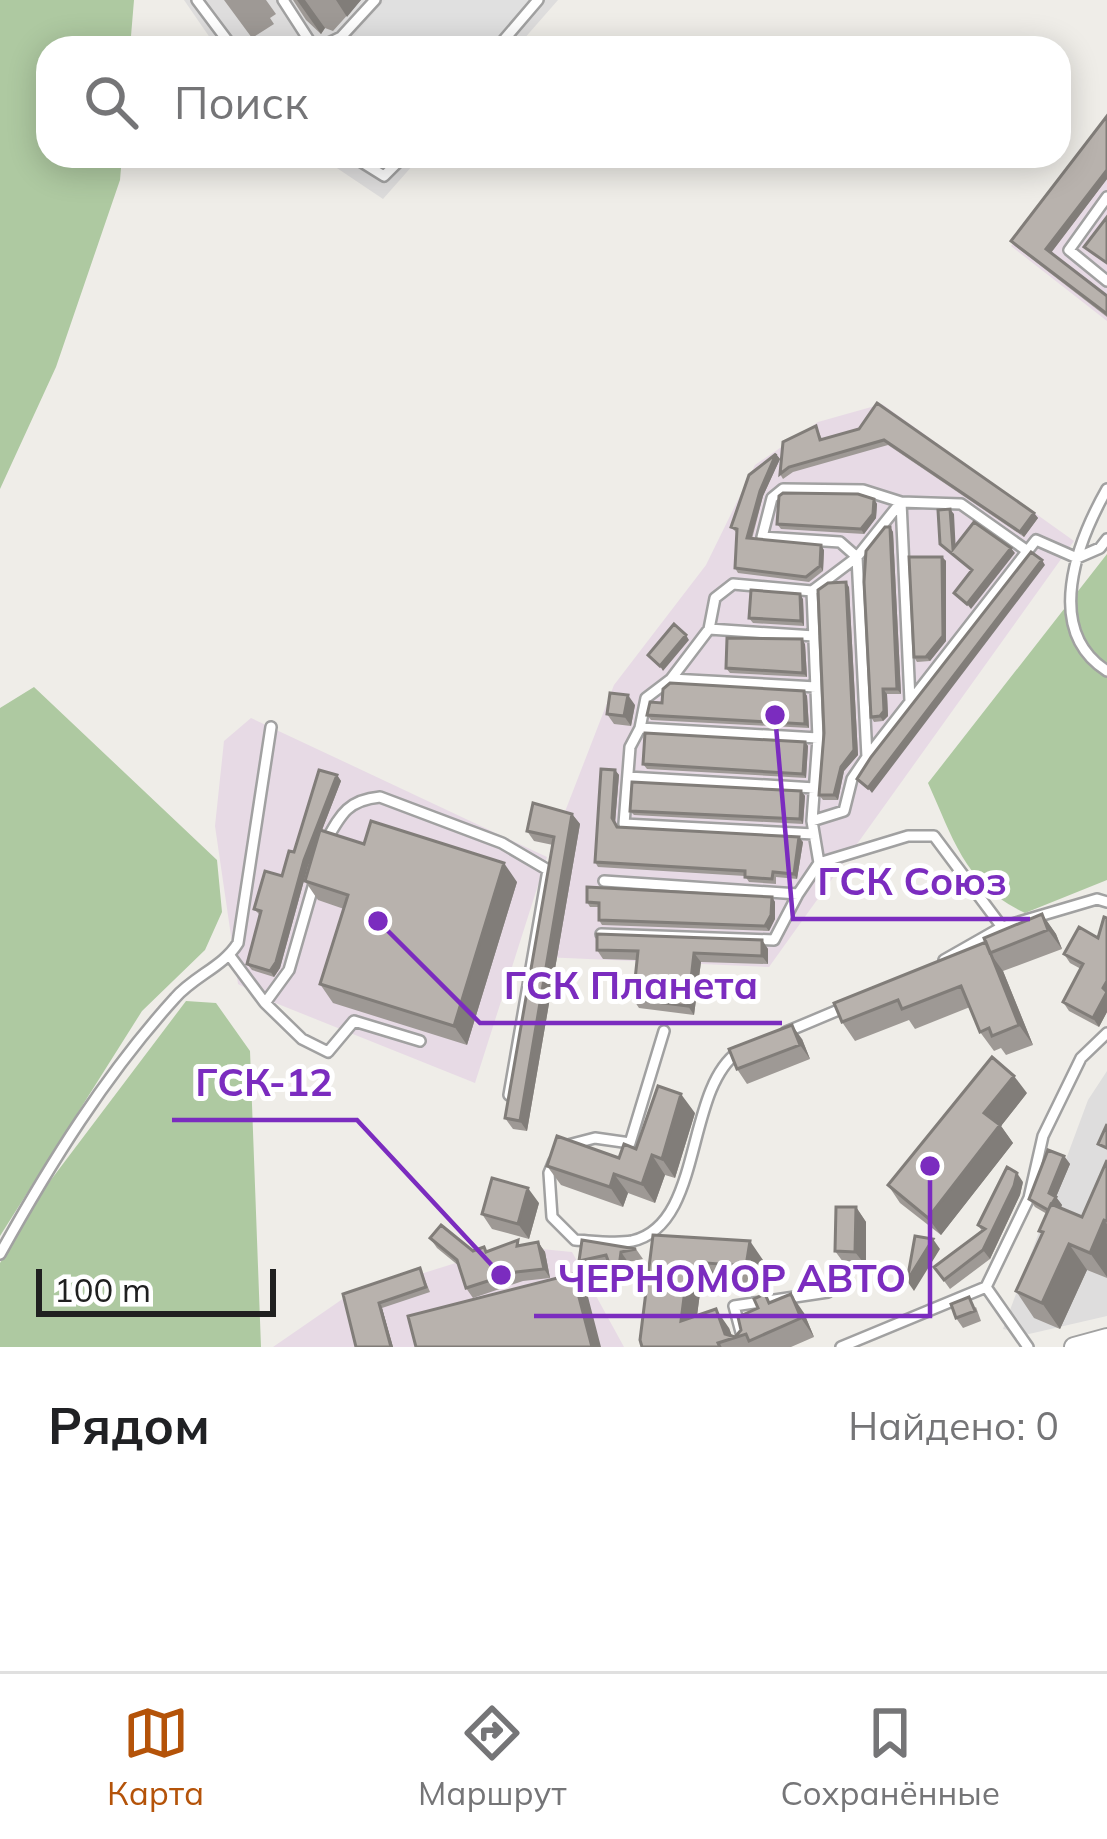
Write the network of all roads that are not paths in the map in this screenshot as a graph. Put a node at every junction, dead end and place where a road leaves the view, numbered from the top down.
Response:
1 (197, 0) edge
2 (374, 0) edge
3 (538, 0) edge
4 (285, 1) edge
5 (223, 36) edge
6 (308, 36) edge
7 (342, 36) edge
8 (507, 36) edge
9 (1107, 197) edge
10 (1107, 281) edge
11 (1107, 489) edge
12 (902, 502) junction
13 (1107, 539) edge
14 (1027, 550) junction
15 (857, 557) junction
16 (1077, 558) junction
17 (812, 591) junction
18 (709, 629) junction
19 (814, 636) junction
20 (1107, 671) edge
21 (671, 679) junction
22 (816, 687) junction
23 (910, 701) junction
24 (271, 727) dead end
25 (640, 728) junction
26 (818, 738) junction
27 (867, 757) junction
28 (628, 777) junction
29 (815, 788) junction
30 (812, 821) junction
31 (814, 834) junction
32 (819, 863) junction
33 (604, 881) dead end
34 (798, 894) junction
35 (1107, 902) edge
36 (1002, 926) junction
37 (602, 934) edge
38 (230, 956) junction
39 (932, 968) edge
40 (854, 1003) edge
41 (265, 1004) junction
42 (664, 1031) dead end
43 (1107, 1033) edge
44 (774, 1037) edge
45 (420, 1041) dead end
46 (754, 1046) edge
47 (508, 1094) edge
48 (0, 1254) edge
49 (986, 1287) junction
50 (828, 1292) dead end
51 (1107, 1338) edge
52 (745, 1347) edge
53 (841, 1347) edge
54 (1028, 1347) edge
55 (1074, 1347) edge

1 - 5 lane
2 - 7 lane
3 - 8 lane
4 - 6 lane
9 - 10 lane
11 - 16 lane
12 - 14 lane
12 - 15 lane
12 - 15 lane
12 - 23 lane
13 - 16 lane
14 - 16 lane
14 - 23 lane
15 - 17 lane
15 - 27 lane
16 - 20 lane
17 - 18 lane
17 - 19 lane
18 - 19 lane
18 - 21 lane
19 - 22 lane
21 - 22 lane
21 - 25 lane
22 - 26 lane
23 - 27 lane
24 - 38 lane
25 - 26 lane
25 - 28 lane
26 - 29 lane
27 - 30 lane
28 - 29 lane
28 - 31 lane
29 - 30 lane
30 - 31 lane
31 - 32 lane
32 - 34 lane
32 - 36 lane
33 - 34 lane
34 - 37 lane
35 - 36 lane
36 - 39 lane
38 - 41 lane
38 - 48 lane
40 - 44 lane
41 - 45 lane
41 - 47 lane
42 - 46 lane
43 - 49 lane
49 - 53 lane
49 - 54 lane
50 - 52 lane
51 - 55 street

